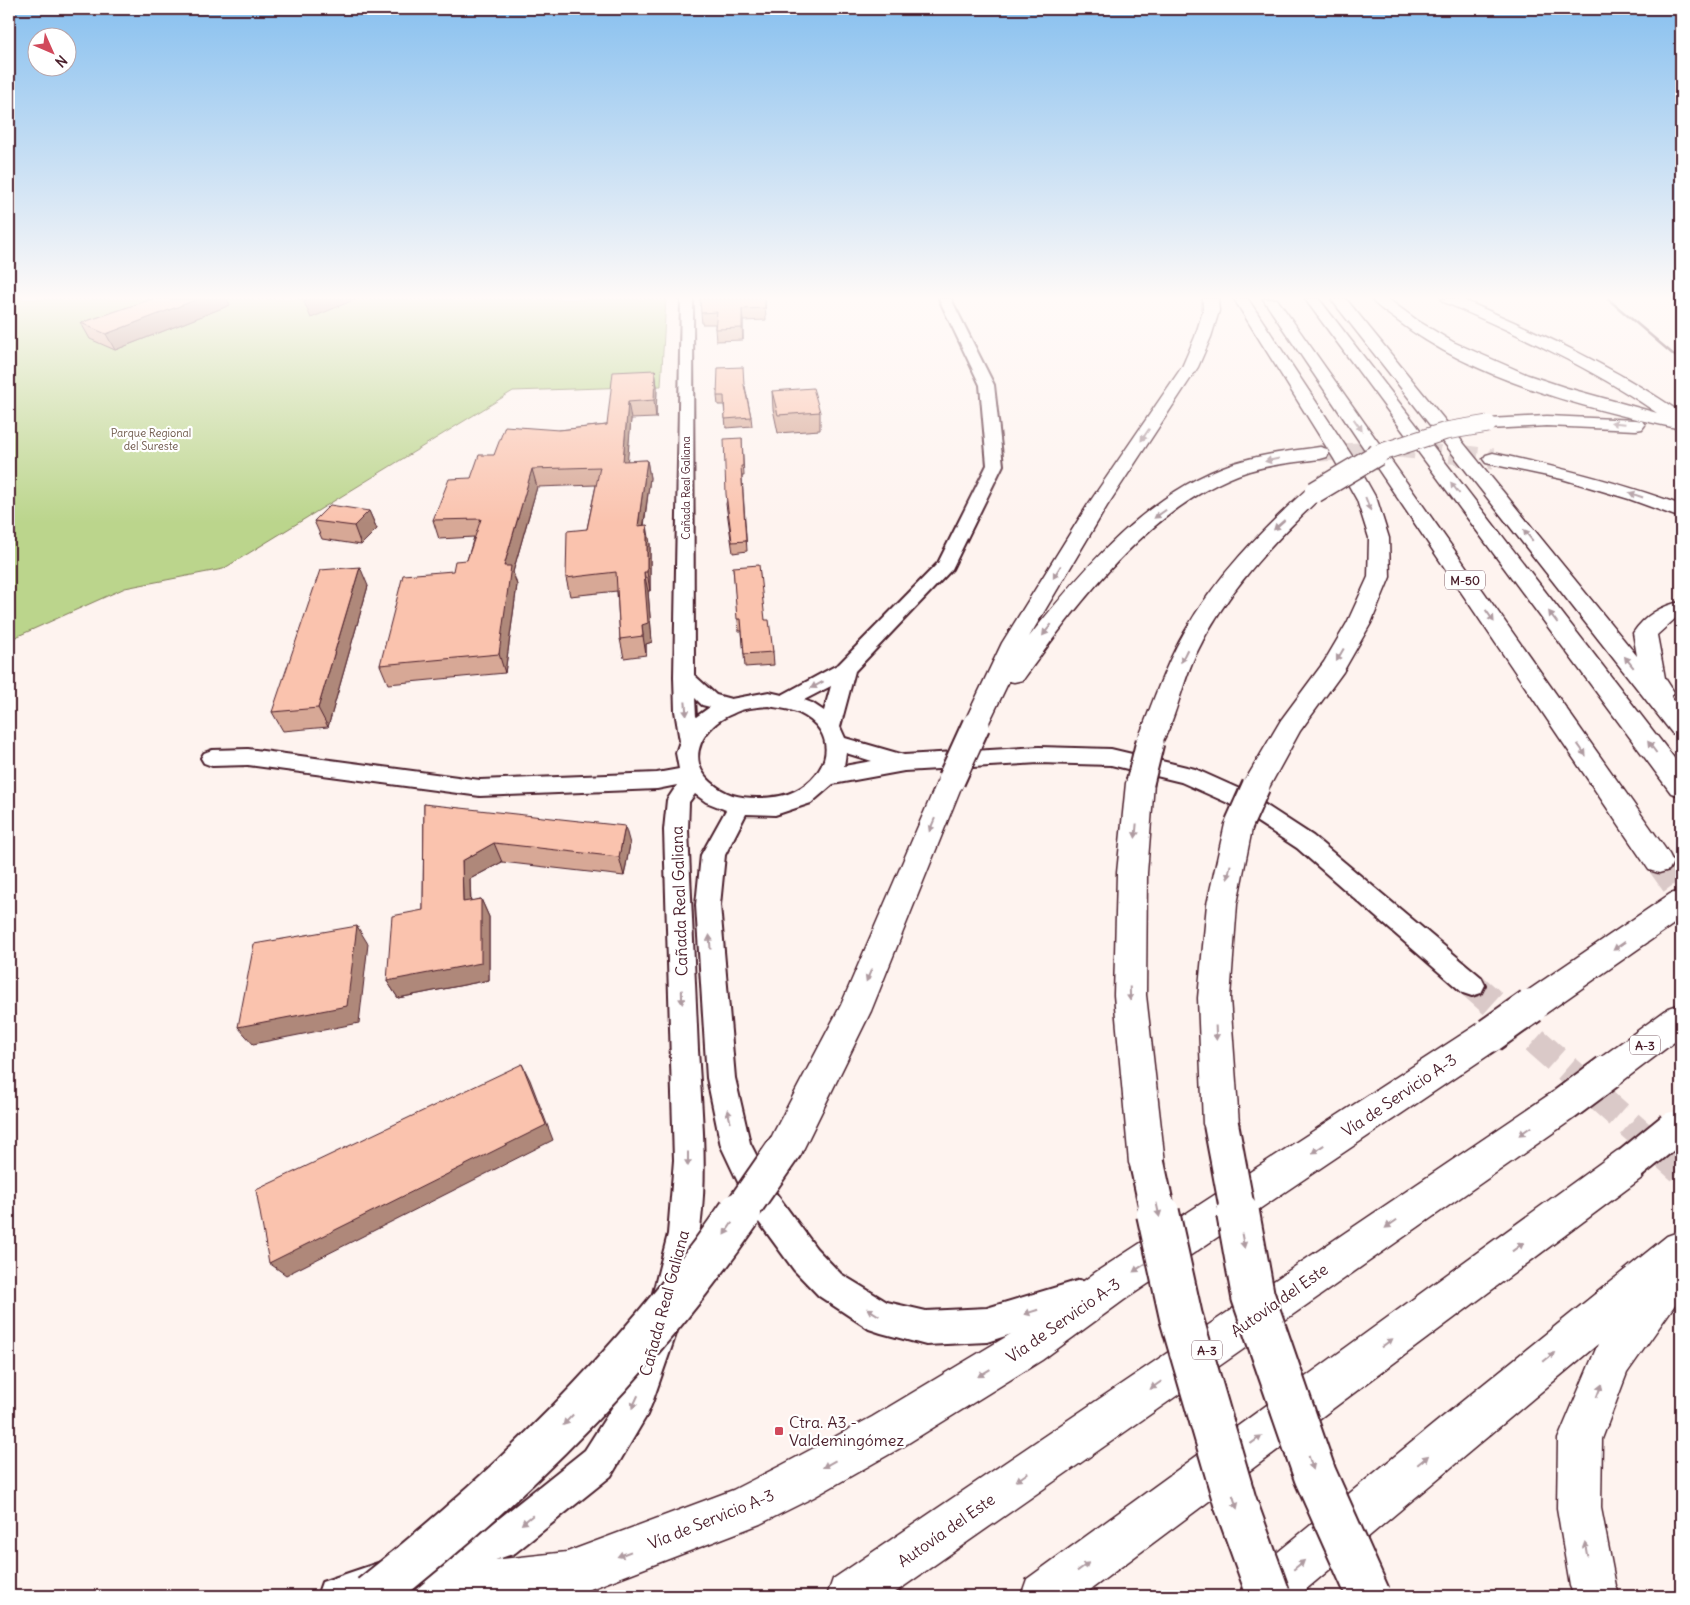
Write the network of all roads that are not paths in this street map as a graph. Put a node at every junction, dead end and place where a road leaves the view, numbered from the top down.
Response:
1 (686, 374) edge
2 (982, 374) edge
3 (1185, 374) edge
4 (1290, 374) edge
5 (1322, 374) edge
6 (1369, 374) edge
7 (1399, 374) edge
8 (1509, 374) edge
9 (1607, 374) edge
10 (1673, 424) edge
11 (1320, 453) tunnel mouth
12 (1493, 459) tunnel mouth
13 (1681, 512) edge
14 (1681, 609) edge
15 (846, 669) junction
16 (684, 677) junction
17 (787, 701) junction
18 (731, 706) junction
19 (1681, 720) edge
20 (976, 725) junction
21 (1681, 727) edge
22 (834, 735) junction
23 (690, 740) junction
24 (212, 758) dead end
25 (904, 763) junction
26 (693, 777) junction
27 (828, 777) junction
28 (1681, 786) edge
29 (740, 806) junction
30 (1659, 862) tunnel mouth
31 (1670, 910) edge
32 (1472, 985) tunnel mouth
33 (1681, 1018) edge
34 (1677, 1125) edge
35 (1681, 1250) edge
36 (1681, 1263) edge
37 (1110, 1286) junction
38 (336, 1596) edge
39 (371, 1596) edge
40 (382, 1596) edge
41 (850, 1596) edge
42 (1044, 1596) edge
43 (1262, 1596) edge
44 (1269, 1596) edge
45 (1370, 1596) edge
46 (1597, 1596) edge

1 - 16 street, Cañada Real Galiana
2 - 15 street
3 -> 20 main road
4 -> 45 main road, bridge
5 -> 30 main road, M-50
28 -> 6 main road
21 -> 7 main road
8 - 10 main road
9 - 10 main road
10 -> 44 main road, bridge
11 -> 20 main road
13 -> 12 main road
14 - 19 main road
15 -> 17 street
15 - 22 street
16 - 18 street
16 -> 23 street, Cañada Real Galiana
17 - 18 street
17 - 22 street
18 - 23 street
20 -> 39 main road, bridge
22 - 25 street
22 - 27 street
23 - 26 street
24 - 26 street
25 - 27 street
25 - 32 street
26 - 29 street
26 -> 38 street, Cañada Real Galiana
27 - 29 street
37 -> 29 street, Cañada Real Galiana
31 -> 37 main road, Vía de Servicio A-3, bridge
33 -> 41 main road, Autovía del Este / A-3, bridge
42 -> 34 main road, bridge
43 -> 35 main road
46 -> 36 main road
37 -> 40 main road, Vía de Servicio A-3

